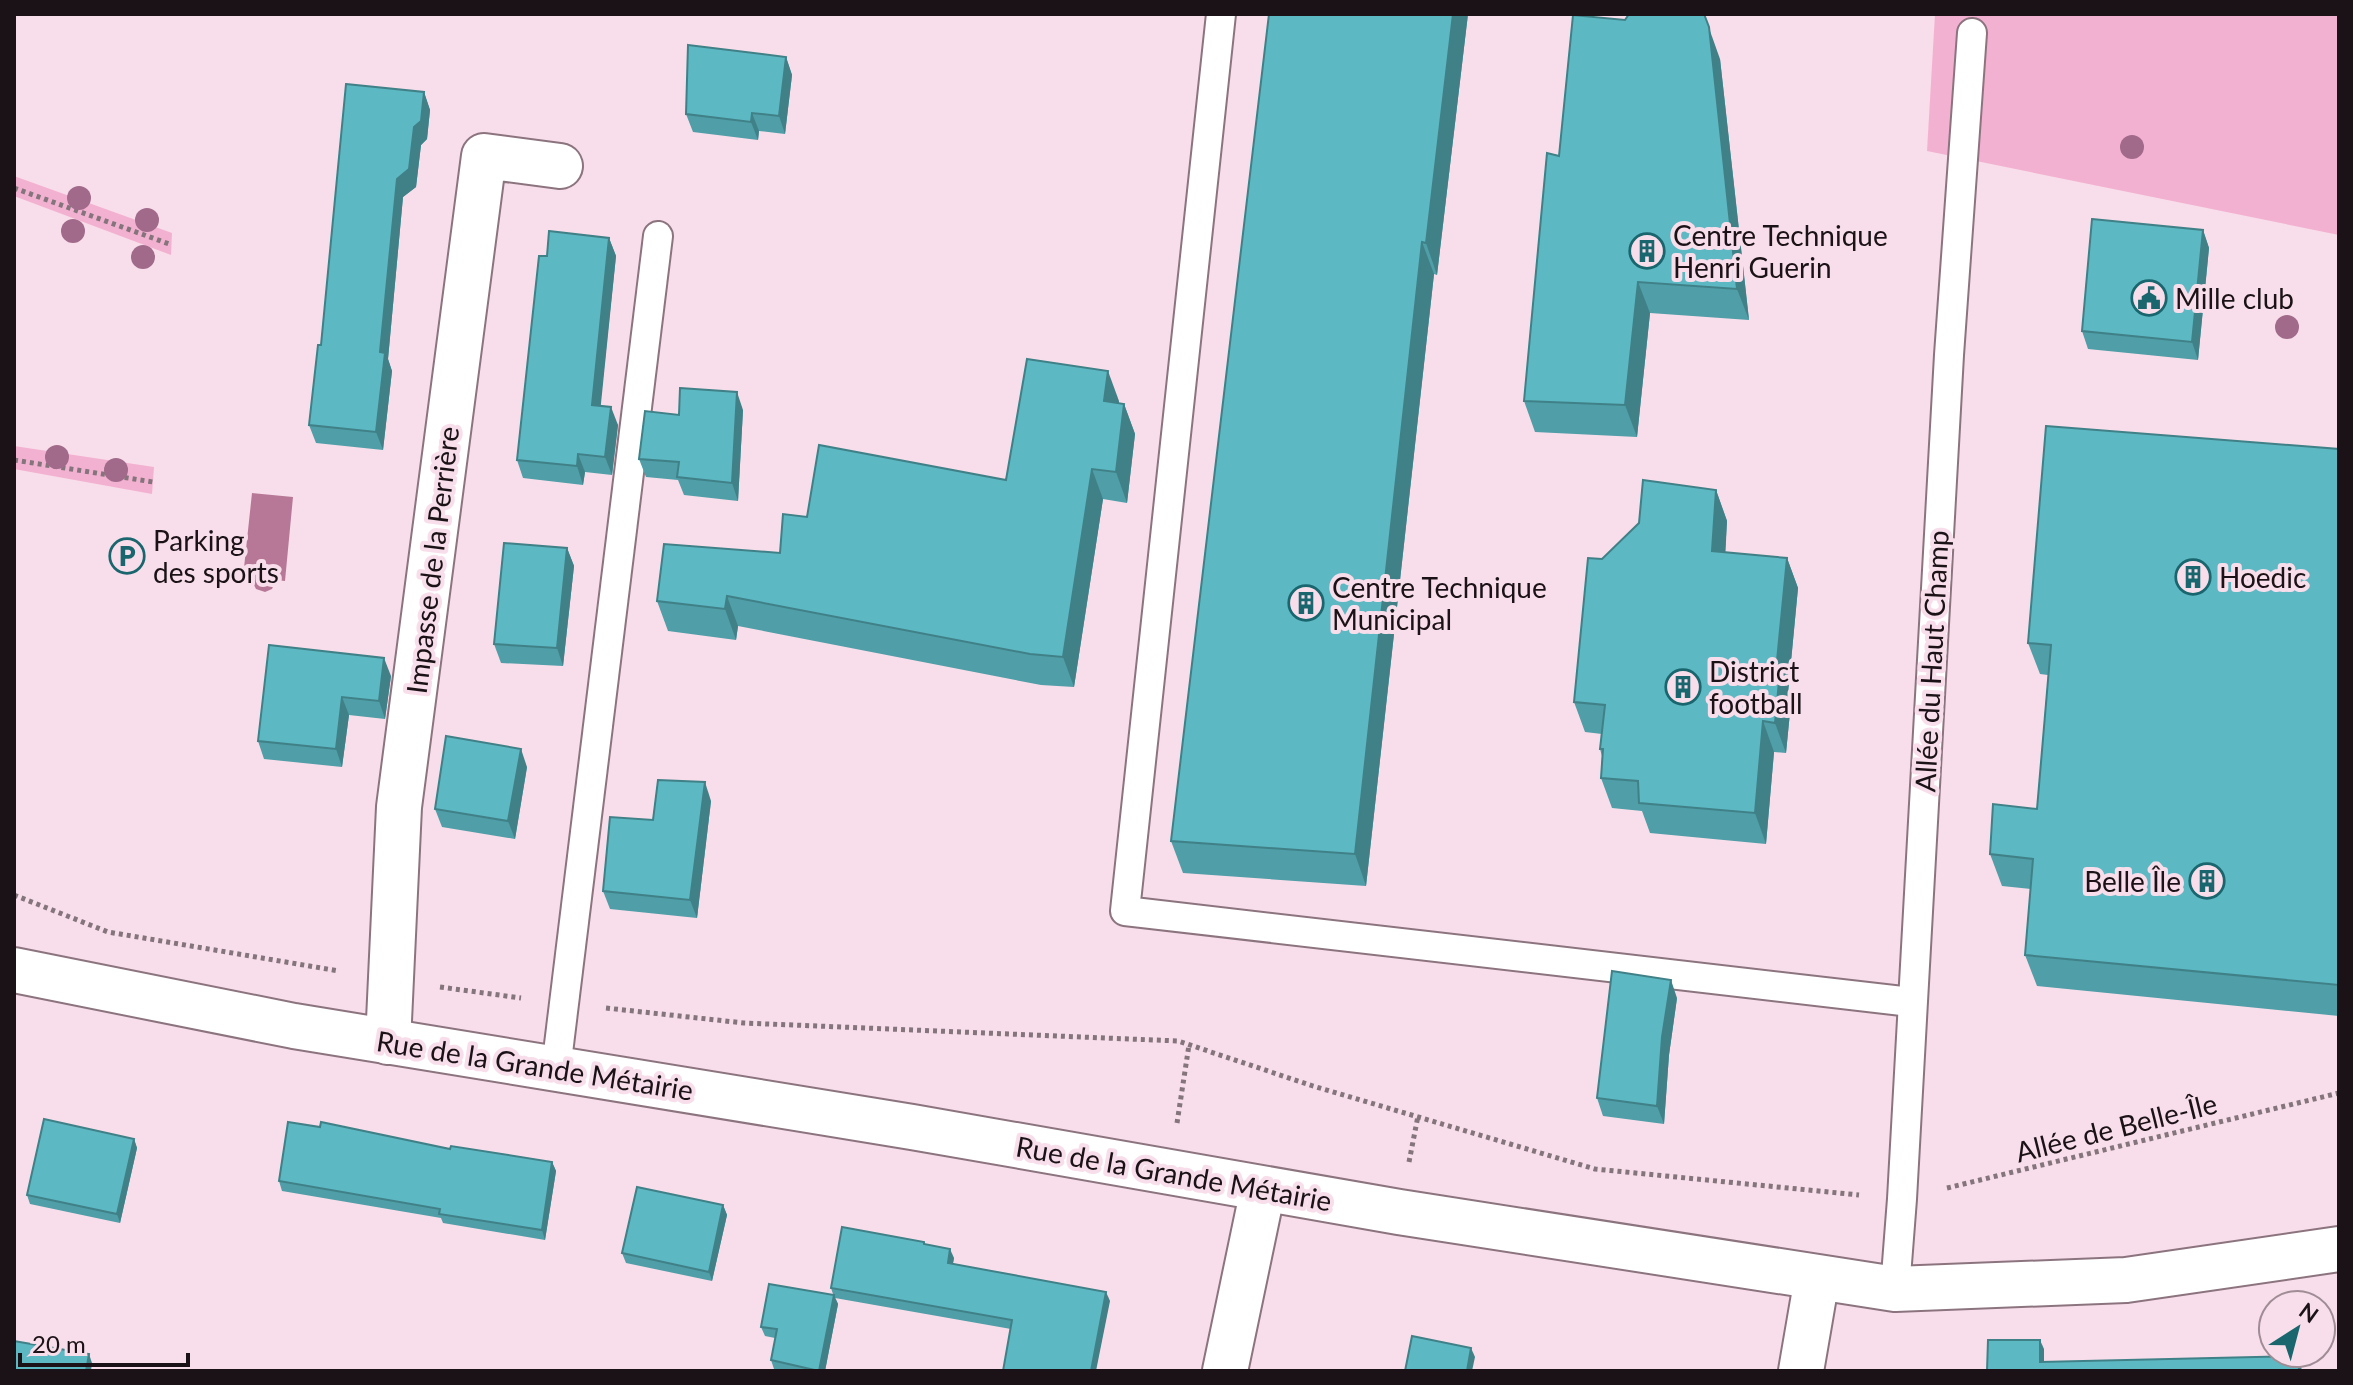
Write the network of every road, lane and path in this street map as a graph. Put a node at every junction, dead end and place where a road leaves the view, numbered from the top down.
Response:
1 (1221, 14) edge
2 (1972, 33) dead end
3 (560, 166) dead end
4 (14, 188) edge
5 (658, 236) dead end
6 (172, 245) dead end
7 (14, 460) edge
8 (153, 482) dead end
9 (14, 895) edge
10 (14, 970) edge
11 (392, 981) junction
12 (1911, 1002) junction
13 (563, 1003) junction
14 (388, 1042) junction
15 (1189, 1045) junction
16 (556, 1069) junction
17 (2339, 1093) edge
18 (1169, 1173) junction
19 (1263, 1189) junction
20 (1902, 1199) junction
21 (2339, 1249) edge
22 (1817, 1278) junction
23 (1895, 1289) junction
24 (1225, 1371) edge
25 (1801, 1371) edge

1 - 12 lane
2 - 12 lane, Allée du Haut Champ
3 - 11 main road, Impasse de la Perrière
4 - 6 path
5 - 13 lane
7 - 8 path
9 - 11 path, Allée de Belle-Île
10 - 14 main road, Rue de la Grande Métairie
11 - 13 path, Allée de Belle-Île
11 - 14 main road, Impasse de la Perrière
12 - 20 lane, Allée du Haut Champ
13 - 15 path, Allée de Belle-Île
13 - 16 lane
14 - 16 main road, Rue de la Grande Métairie
15 - 18 path
15 - 20 path, Allée de Belle-Île
16 - 18 main road, Rue de la Grande Métairie
17 - 20 path, Allée de Belle-Île
18 - 19 main road, Rue de la Grande Métairie
19 - 22 main road, Rue de la Grande Métairie
19 - 24 main road
20 - 23 lane, Allée du Haut Champ
21 - 23 main road, Rue de la Grande Métairie
22 - 23 main road, Rue de la Grande Métairie
22 - 25 main road

